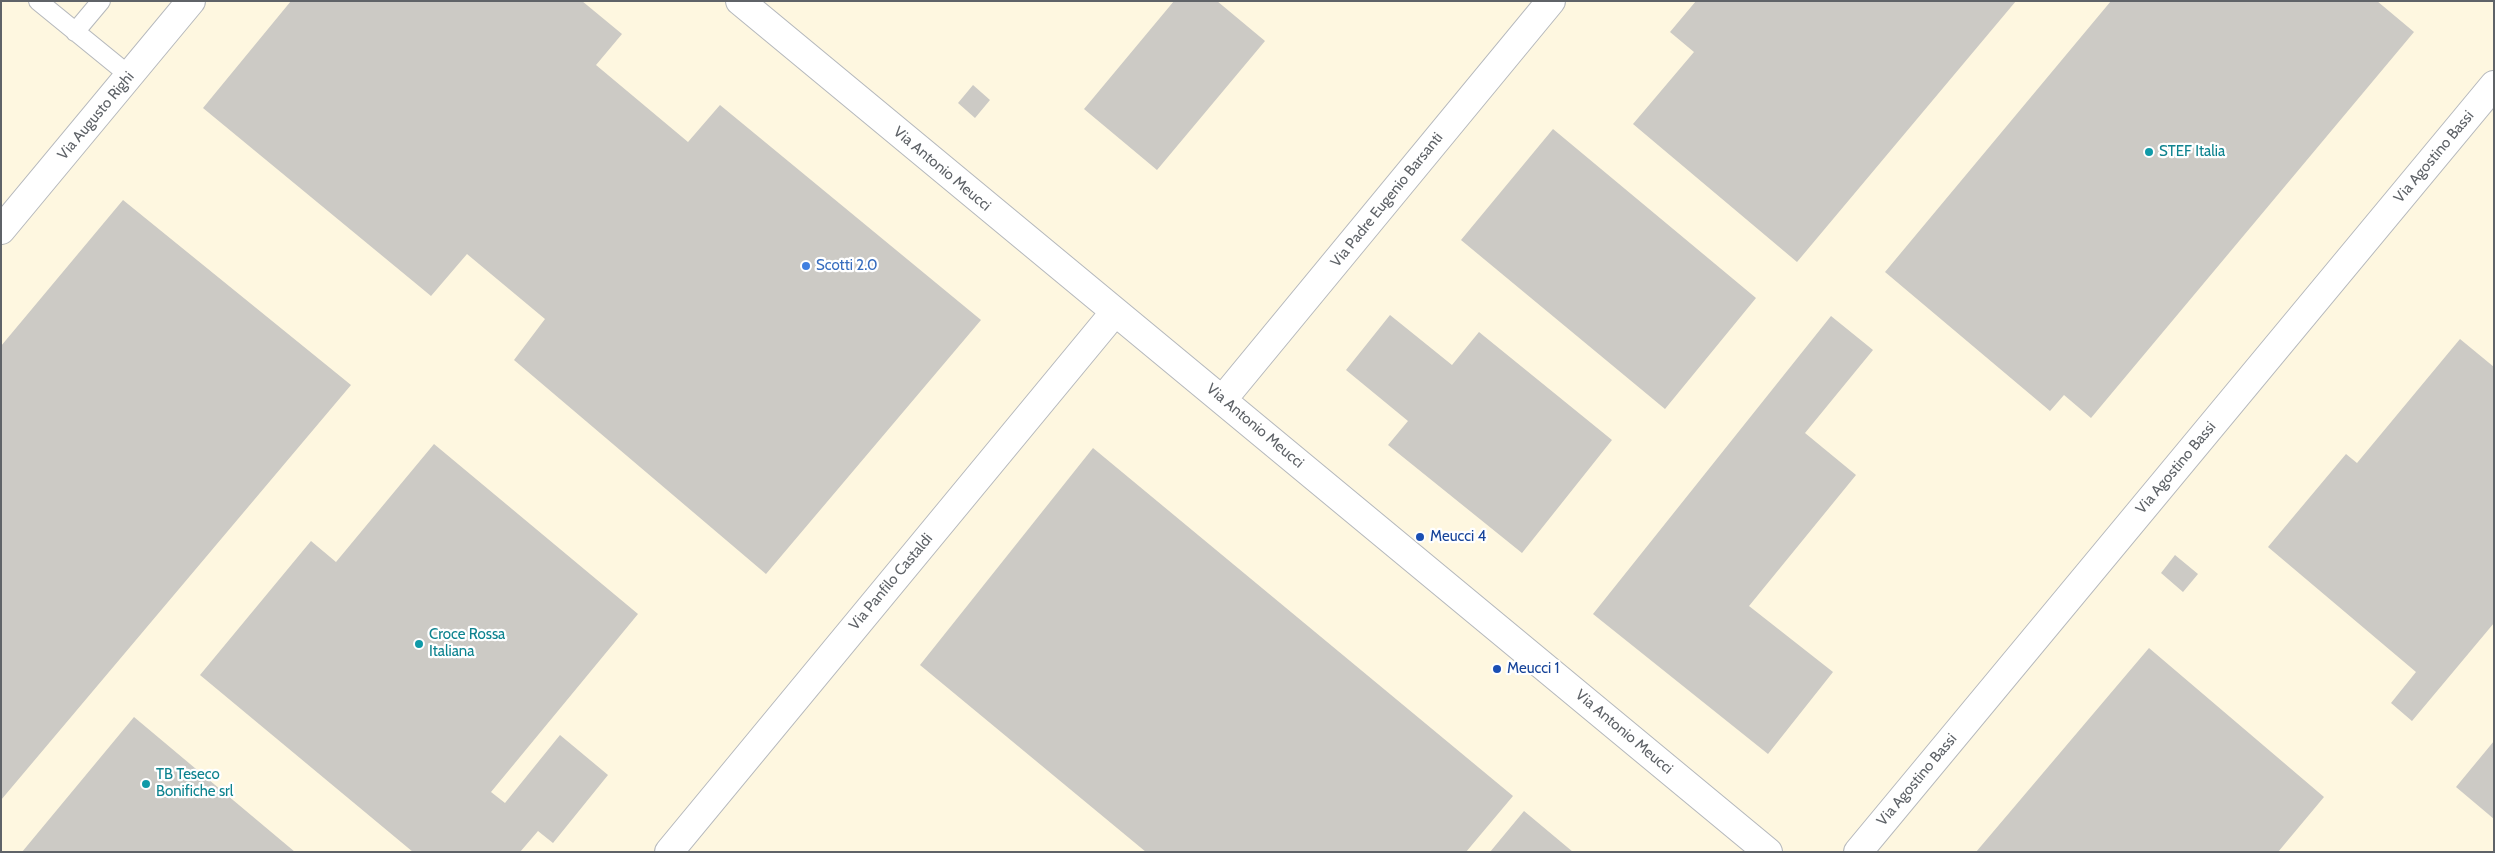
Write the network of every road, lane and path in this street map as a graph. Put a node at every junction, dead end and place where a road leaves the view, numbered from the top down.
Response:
1 (38, 1) edge
2 (101, 1) edge
3 (191, 1) edge
4 (740, 1) edge
5 (1551, 1) edge
6 (75, 32) junction
7 (130, 76) junction
8 (2494, 85) edge
9 (1, 230) edge
10 (1114, 313) junction
11 (1223, 399) junction
12 (669, 852) edge
13 (1768, 852) edge
14 (1858, 852) edge

1 - 6 lane
2 - 6 lane
3 - 7 street, Via Augusto Righi
4 - 10 street, Via Antonio Meucci
5 - 11 street, Via Padre Eugenio Barsanti
6 - 7 lane
7 - 9 street, Via Augusto Righi
8 - 14 street, Via Agostino Bassi
10 - 11 street, Via Antonio Meucci
10 - 12 street, Via Panfilo Castaldi
11 - 13 street, Via Antonio Meucci

